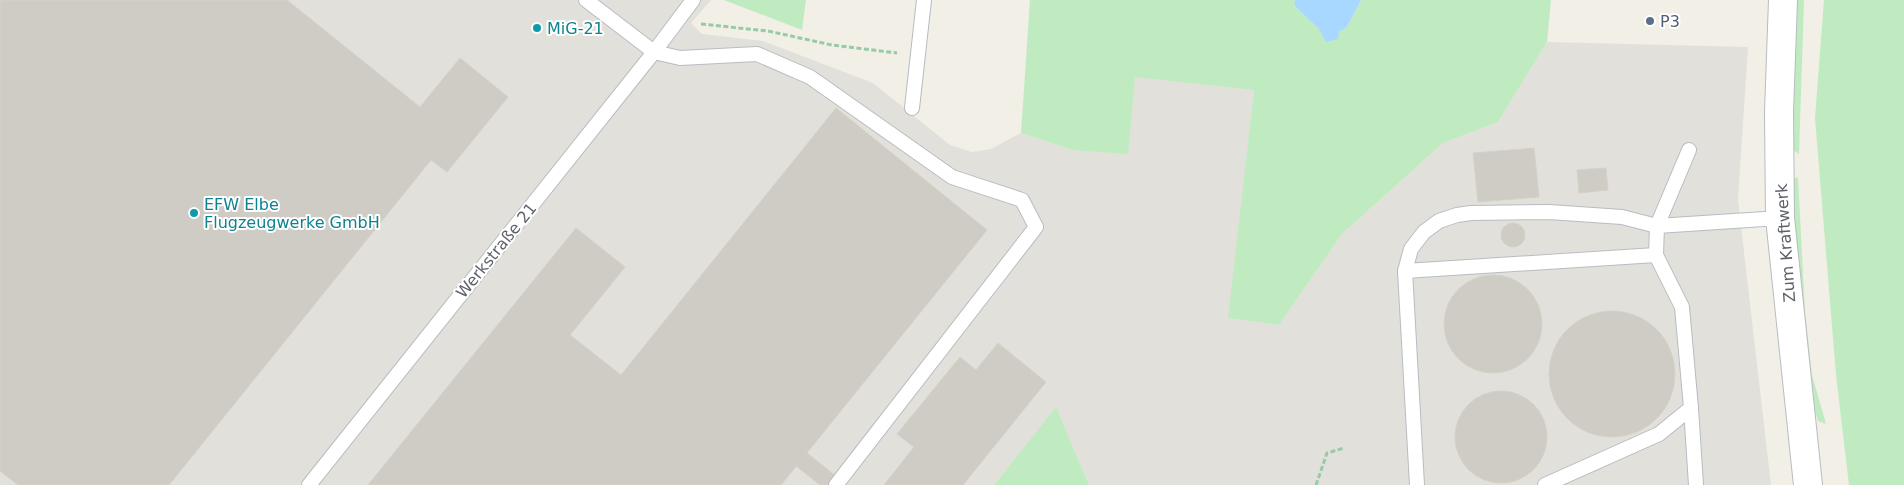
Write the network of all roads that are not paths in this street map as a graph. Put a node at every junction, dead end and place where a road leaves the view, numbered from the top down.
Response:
1 (586, 0) edge
2 (694, 0) edge
3 (924, 0) edge
4 (1783, 0) edge
5 (654, 52) junction
6 (912, 108) dead end
7 (1689, 150) dead end
8 (1780, 218) junction
9 (1658, 226) junction
10 (1656, 255) junction
11 (1405, 270) junction
12 (1690, 408) junction
13 (309, 485) edge
14 (836, 485) edge
15 (1417, 485) edge
16 (1545, 485) edge
17 (1696, 485) edge
18 (1808, 485) edge

1 - 5 lane
2 - 5 lane, Werkstraße 21
3 - 6 lane
4 - 8 street, Zum Kraftwerk
5 - 13 lane, Werkstraße 21
5 - 14 lane
7 - 9 lane
8 - 9 lane
8 - 18 street, Zum Kraftwerk
9 - 10 lane
9 - 11 lane
10 - 11 lane
10 - 12 lane
11 - 15 lane
12 - 16 lane
12 - 17 lane

